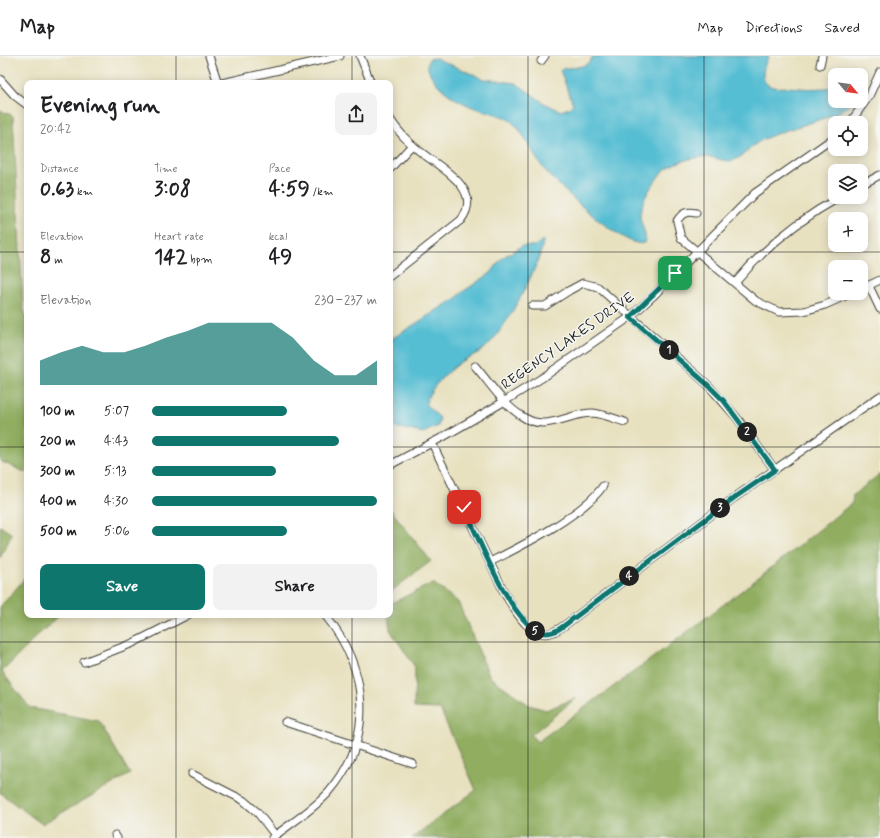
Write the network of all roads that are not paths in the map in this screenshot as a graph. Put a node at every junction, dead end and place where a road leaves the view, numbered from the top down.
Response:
1 (209, 56) edge
2 (340, 56) edge
3 (360, 56) edge
4 (822, 56) edge
5 (820, 65) dead end
6 (880, 72) edge
7 (0, 79) edge
8 (217, 80) edge
9 (235, 80) edge
10 (370, 80) edge
11 (24, 103) edge
12 (855, 116) edge
13 (393, 123) edge
14 (828, 142) edge
15 (412, 145) junction
16 (393, 166) edge
17 (880, 175) edge
18 (868, 181) edge
19 (828, 204) edge
20 (696, 213) dead end
21 (697, 250) junction
22 (393, 274) edge
23 (880, 280) edge
24 (735, 283) junction
25 (869, 286) joint
26 (836, 300) edge
27 (532, 306) dead end
28 (880, 309) edge
29 (630, 317) junction
30 (475, 366) dead end
31 (880, 396) edge
32 (505, 401) junction
33 (625, 422) dead end
34 (432, 443) junction
35 (393, 463) edge
36 (775, 470) junction
37 (603, 486) dead end
38 (490, 562) junction
39 (182, 618) edge
40 (327, 618) edge
41 (84, 662) dead end
42 (285, 722) dead end
43 (354, 745) junction
44 (413, 764) dead end
45 (192, 774) dead end
46 (274, 837) edge

1 - 8 street
2 - 9 street
3 - 10 street
4 - 5 street
6 - 12 street
7 - 11 street
13 - 15 street
14 - 21 street, REGENCY LAKES DRIVE
15 - 16 street
15 - 22 street
17 - 18 street
19 - 24 street
20 - 21 street
21 - 24 street
21 - 29 street, REGENCY LAKES DRIVE
23 - 25 street
24 - 26 street
25 - 28 street
27 - 29 street
29 - 32 street, REGENCY LAKES DRIVE
29 - 36 street
30 - 32 street
31 - 36 street
32 - 33 street
32 - 34 street, REGENCY LAKES DRIVE
34 - 35 street, REGENCY LAKES DRIVE
34 - 38 street
36 - 38 street
37 - 38 street
39 - 41 street
40 - 43 street
42 - 43 street
43 - 44 street
43 - 46 street
45 - 46 street

